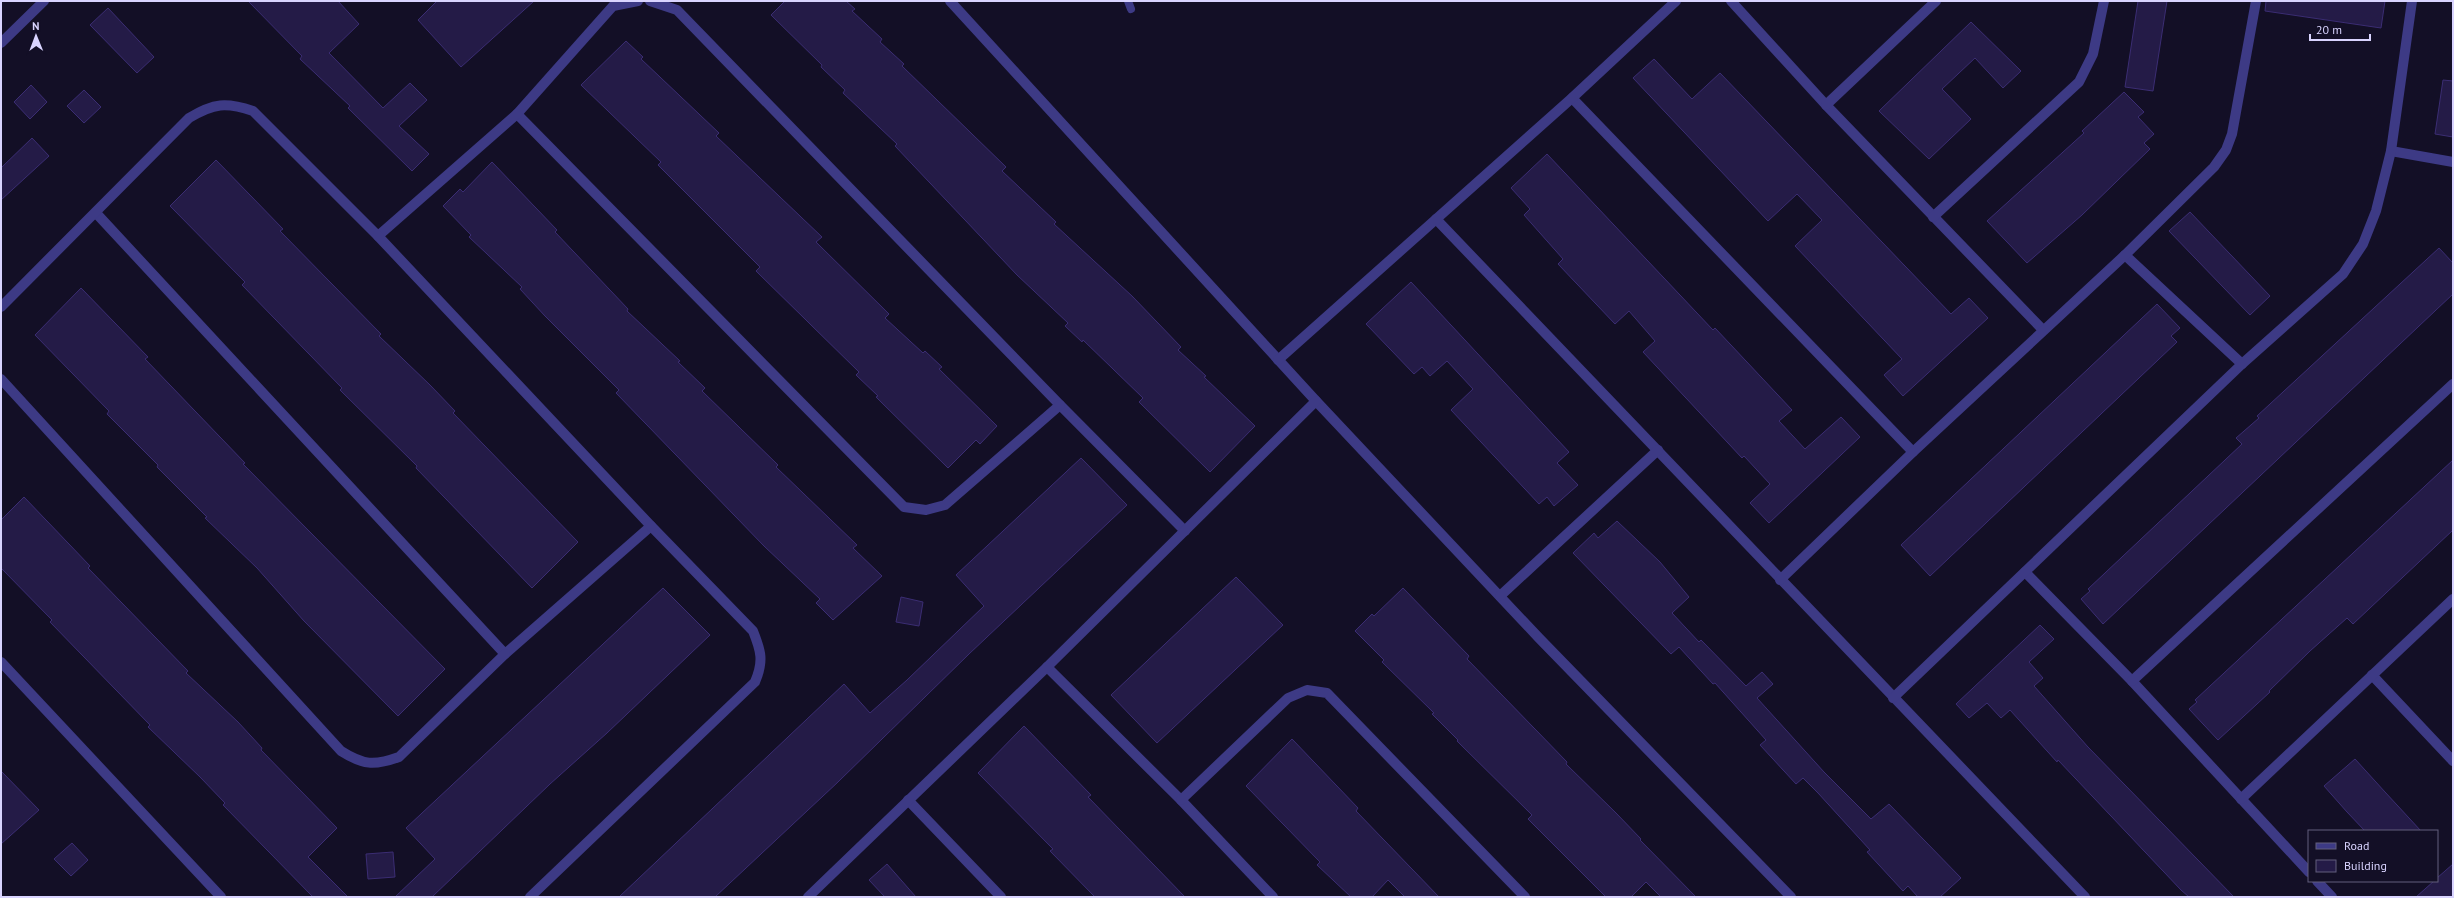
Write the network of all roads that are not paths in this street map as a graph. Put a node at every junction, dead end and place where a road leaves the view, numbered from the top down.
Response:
1 (44, 1) edge
2 (638, 1) edge
3 (650, 1) edge
4 (950, 1) edge
5 (1676, 1) edge
6 (1730, 1) edge
7 (1936, 1) edge
8 (2104, 1) edge
9 (2256, 1) edge
10 (2412, 1) edge
11 (1, 43) edge
12 (1572, 98) junction
13 (1826, 105) junction
14 (517, 114) junction
15 (2391, 151) junction
16 (2453, 162) edge
17 (96, 213) junction
18 (1933, 217) junction
19 (1436, 219) junction
20 (378, 236) junction
21 (2125, 255) junction
22 (1, 307) edge
23 (2043, 330) junction
24 (1278, 360) junction
25 (2242, 364) junction
26 (1, 378) edge
27 (2453, 384) edge
28 (1316, 401) junction
29 (1060, 405) junction
30 (1658, 450) junction
31 (1913, 452) junction
32 (651, 526) junction
33 (1186, 531) junction
34 (2025, 572) junction
35 (1780, 580) junction
36 (1500, 596) junction
37 (2453, 599) edge
38 (505, 654) junction
39 (1, 662) edge
40 (1047, 667) junction
41 (2372, 675) junction
42 (2132, 681) junction
43 (1893, 698) junction
44 (2453, 761) edge
45 (2241, 798) junction
46 (908, 800) junction
47 (1181, 800) junction
48 (2308, 871) edge
49 (2318, 882) edge
50 (221, 897) edge
51 (530, 897) edge
52 (808, 897) edge
53 (1000, 897) edge
54 (1273, 897) edge
55 (1525, 897) edge
56 (1791, 897) edge
57 (2086, 897) edge
58 (2332, 897) edge

1 - 11 street
2 - 14 street
3 - 29 street
4 - 24 street
5 - 12 street
6 - 13 street
7 - 13 street
8 - 18 street
9 - 21 street
10 - 15 street
12 - 19 street
12 - 31 street
13 - 18 street
14 - 20 street
14 - 29 street
15 - 16 street
15 - 25 street
17 - 20 street
17 - 22 street
17 - 38 street
18 - 23 street
19 - 24 street
19 - 30 street
20 - 32 street
21 - 23 street
21 - 25 street
23 - 31 street
24 - 28 street
25 - 34 street
26 - 38 street
27 - 42 street
28 - 33 street
28 - 36 street
29 - 33 street
30 - 35 street
30 - 36 street
31 - 35 street
32 - 38 street
32 - 51 street
33 - 40 street
34 - 42 street
34 - 43 street
35 - 43 street
36 - 56 street
37 - 41 street
39 - 50 street
40 - 46 street
40 - 47 street
41 - 44 street
41 - 45 street
42 - 45 street
43 - 57 street
45 - 48 street
46 - 52 street
46 - 53 street
47 - 54 street
47 - 55 street
49 - 58 street

